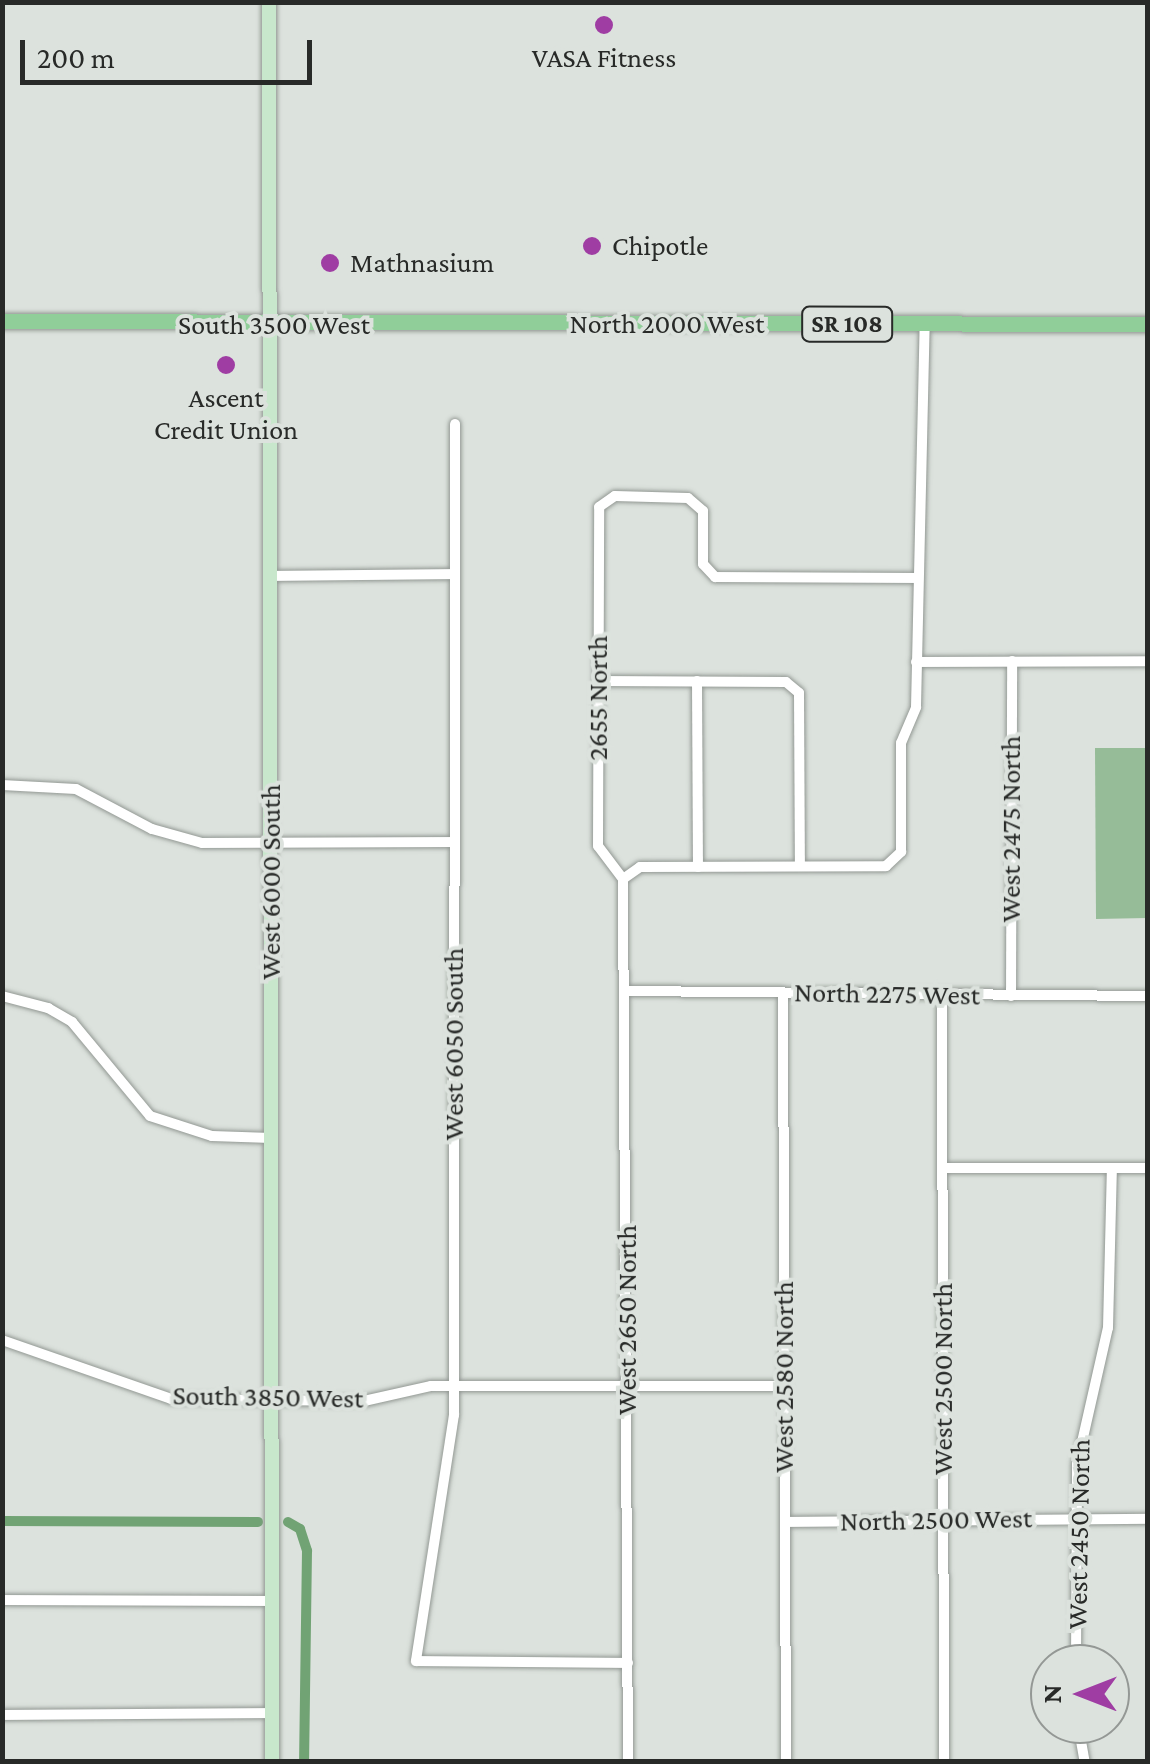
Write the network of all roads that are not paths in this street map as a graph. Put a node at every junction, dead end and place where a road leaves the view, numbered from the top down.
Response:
1 (269, 2) edge
2 (2, 322) edge
3 (270, 324) junction
4 (546, 324) joint
5 (925, 324) junction
6 (1148, 324) edge
7 (455, 424) dead end
8 (455, 574) junction
9 (270, 576) junction
10 (916, 578) junction
11 (1012, 661) junction
12 (916, 662) junction
13 (1148, 662) edge
14 (598, 681) junction
15 (697, 681) junction
16 (2, 786) edge
17 (454, 842) junction
18 (271, 844) junction
19 (800, 866) junction
20 (698, 867) junction
21 (623, 879) junction
22 (626, 990) junction
23 (783, 993) junction
24 (2, 996) edge
25 (942, 996) junction
26 (1011, 996) junction
27 (1148, 996) edge
28 (271, 1138) junction
29 (942, 1168) junction
30 (1112, 1168) junction
31 (1148, 1168) edge
32 (2, 1340) edge
33 (454, 1386) junction
34 (627, 1386) junction
35 (784, 1386) junction
36 (271, 1402) junction
37 (943, 1519) junction
38 (1077, 1519) junction
39 (1148, 1520) edge
40 (785, 1522) junction
41 (2, 1600) edge
42 (272, 1602) junction
43 (1076, 1644) edge
44 (628, 1663) junction
45 (272, 1714) junction
46 (2, 1715) edge
47 (272, 1762) edge
48 (628, 1762) edge
49 (786, 1762) edge
50 (944, 1762) edge

1 - 3 street, West 6000 South
2 - 3 main road, South 3500 West / SR 108
3 - 4 main road, South 3500 West / SR 108
3 - 9 street, West 6000 South
4 - 5 main road, North 2000 West / SR 108
5 - 6 main road, North 2000 West / SR 108
5 - 10 street
7 - 8 street, West 6050 South
8 - 9 street
8 - 17 street, West 6050 South
9 - 18 street, West 6000 South
10 - 12 street
10 - 14 street, 2655 North
11 - 12 street
11 - 13 street
11 - 26 street, West 2475 North
12 - 19 street
14 - 15 street
14 - 21 street, 2655 North
15 - 19 street
15 - 20 street
16 - 18 street
17 - 18 street
17 - 33 street, West 6050 South
18 - 28 street, West 6000 South
19 - 20 street
20 - 21 street
21 - 22 street, West 2650 North
22 - 23 street, North 2275 West
22 - 34 street, West 2650 North
23 - 25 street, North 2275 West
23 - 35 street, West 2580 North
24 - 28 street
25 - 26 street, North 2275 West
25 - 29 street, West 2500 North
26 - 27 street, North 2275 West
28 - 36 street, West 6000 South
29 - 30 street
29 - 37 street, West 2500 North
30 - 31 street
30 - 38 street, West 2450 North
32 - 36 street, South 3850 West
33 - 34 street, South 3850 West
33 - 36 street, South 3850 West
33 - 44 street, West 6050 South
34 - 35 street, South 3850 West
34 - 44 street, West 2650 North
35 - 40 street, West 2580 North
36 - 42 street, West 6000 South
37 - 38 street, North 2500 West
37 - 40 street, North 2500 West
37 - 50 street, West 2500 North
38 - 39 street, North 2500 West
38 - 43 street, West 2450 North
40 - 49 street, West 2580 North
41 - 42 street
42 - 45 street, West 6000 South
44 - 48 street, West 2650 North
45 - 46 street
45 - 47 street, West 6000 South

